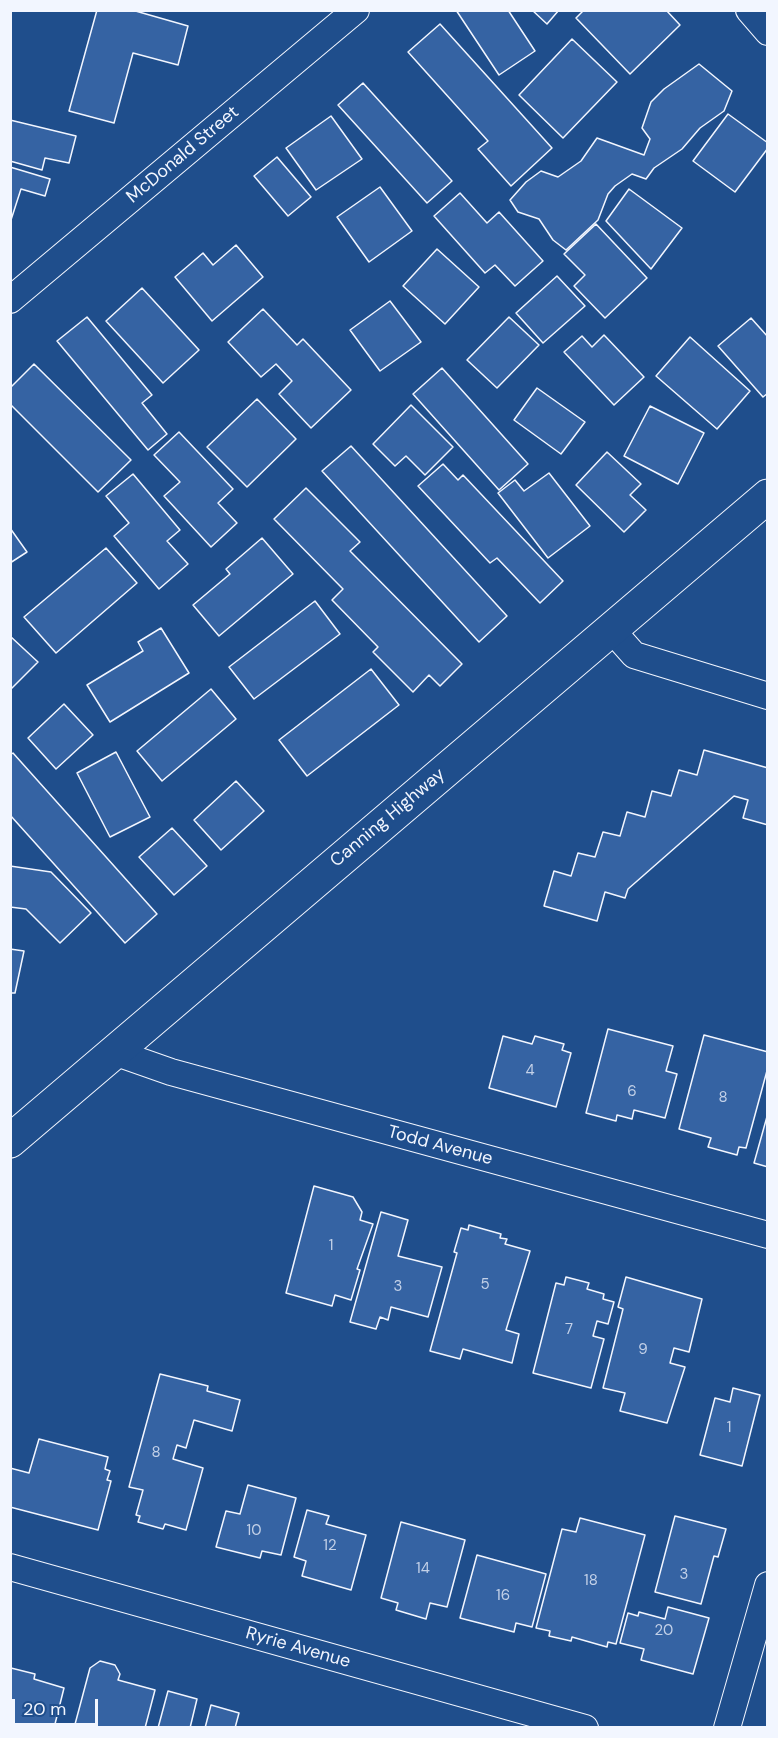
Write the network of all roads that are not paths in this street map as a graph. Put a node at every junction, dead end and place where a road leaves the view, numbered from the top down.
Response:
1 (356, 10) edge
2 (749, 10) edge
3 (768, 32) edge
4 (14, 293) edge
5 (768, 496) edge
6 (610, 629) junction
7 (768, 696) edge
8 (114, 1052) junction
9 (10, 1141) edge
10 (768, 1236) edge
11 (10, 1568) edge
12 (768, 1585) edge
13 (585, 1728) edge
14 (727, 1728) edge

1 - 4 street, McDonald Street
2 - 3 street
5 - 6 highway, Canning Highway
6 - 7 street
6 - 8 highway, Canning Highway
8 - 9 highway, Canning Highway
8 - 10 street, Todd Avenue
11 - 13 street, Ryrie Avenue
12 - 14 street

